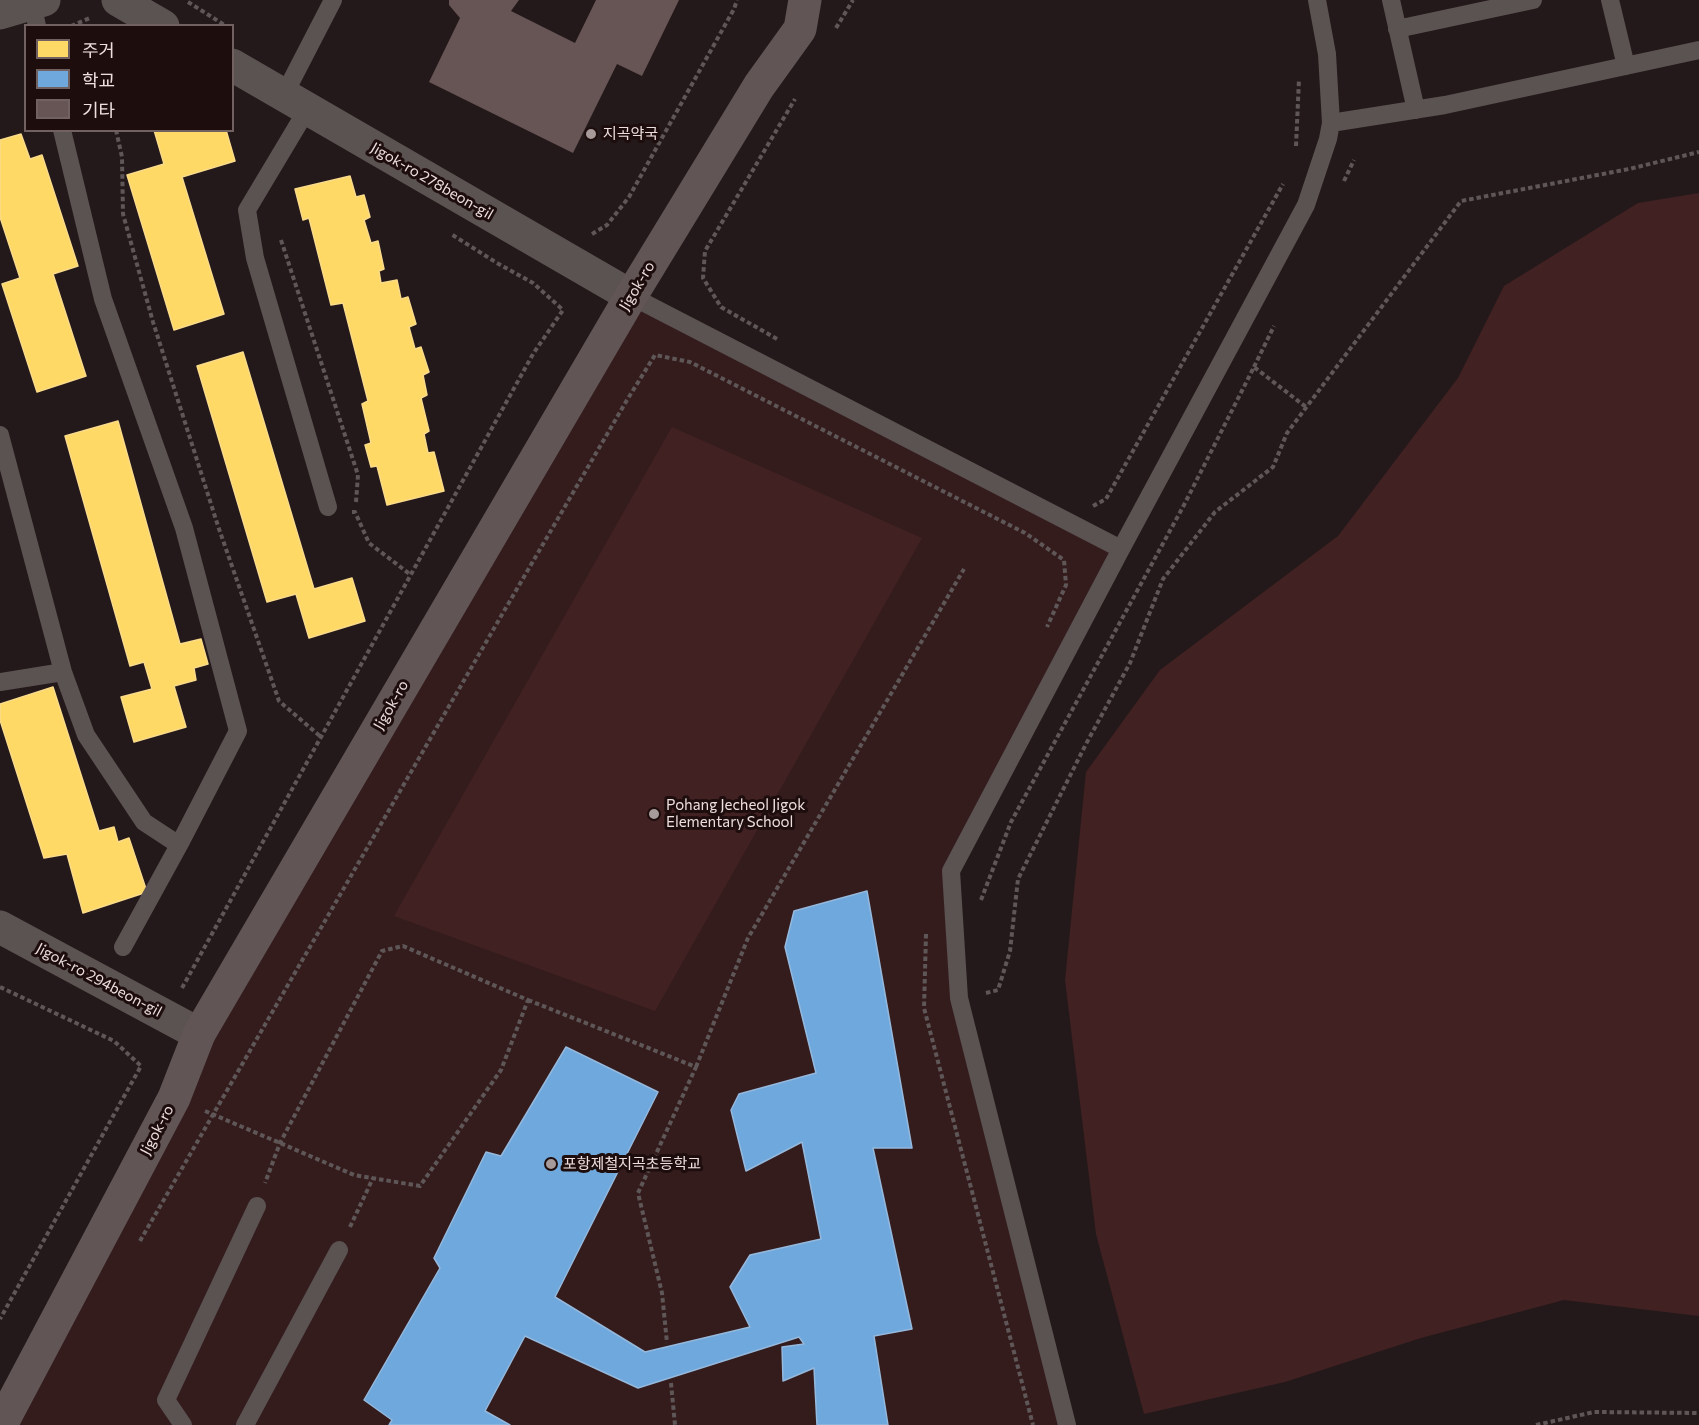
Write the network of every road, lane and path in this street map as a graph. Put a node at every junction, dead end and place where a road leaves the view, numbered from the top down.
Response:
1 (118, 0) edge
2 (333, 0) edge
3 (737, 0) edge
4 (805, 0) edge
5 (853, 0) edge
6 (1317, 0) edge
7 (1391, 0) edge
8 (1533, 0) edge
9 (1610, 0) edge
10 (186, 1) edge
11 (38, 10) edge
12 (0, 13) edge
13 (160, 24) edge
14 (223, 24) edge
15 (1397, 29) junction
16 (835, 30) dead end
17 (1699, 50) edge
18 (234, 66) edge
19 (1626, 66) junction
20 (1299, 72) dead end
21 (800, 90) dead end
22 (296, 102) junction
23 (1416, 110) junction
24 (1331, 123) junction
25 (62, 132) edge
26 (116, 132) edge
27 (1296, 150) dead end
28 (1699, 152) edge
29 (1285, 180) dead end
30 (586, 238) dead end
31 (281, 239) dead end
32 (533, 283) dead end
33 (631, 296) junction
34 (782, 342) dead end
35 (1306, 407) junction
36 (0, 435) edge
37 (1083, 504) dead end
38 (328, 507) joint
39 (355, 512) junction
40 (1025, 533) dead end
41 (1120, 549) junction
42 (964, 569) dead end
43 (411, 574) junction
44 (63, 672) junction
45 (0, 682) edge
46 (321, 737) junction
47 (179, 845) junction
48 (982, 911) dead end
49 (0, 927) edge
50 (123, 946) dead end
51 (0, 987) edge
52 (174, 987) dead end
53 (986, 993) dead end
54 (528, 1000) junction
55 (199, 1034) junction
56 (696, 1067) junction
57 (174, 1098) junction
58 (213, 1114) junction
59 (280, 1143) junction
60 (180, 1171) dead end
61 (373, 1178) junction
62 (257, 1206) joint
63 (339, 1250) joint
64 (0, 1318) edge
65 (667, 1343) dead end
66 (671, 1383) dead end
67 (1699, 1413) edge
68 (1, 1425) edge
69 (183, 1425) edge
70 (245, 1425) edge
71 (675, 1425) edge
72 (1067, 1425) edge
73 (1536, 1425) edge

1 - 13 street
2 - 22 lane
3 - 30 path
4 - 33 main road, Jigok-ro
5 - 16 path
6 - 24 lane
7 - 15 lane
8 - 15 lane
9 - 19 lane
10 - 14 path
11 - 12 street
15 - 23 lane
17 - 19 lane
18 - 22 street, Jigok-ro 278beon-gil
19 - 23 lane
20 - 27 path
21 - 34 path
22 - 33 street, Jigok-ro 278beon-gil
22 - 38 lane
23 - 24 lane
24 - 41 lane
25 - 47 lane
26 - 46 path
28 - 35 path
29 - 37 path
31 - 39 path
32 - 43 path
33 - 41 lane
33 - 55 main road, Jigok-ro
35 - 48 path
35 - 53 path
36 - 44 lane
38 - 39 path
39 - 43 path
40 - 58 path
41 - 72 lane
42 - 56 path
43 - 46 path
44 - 45 lane
44 - 47 lane
46 - 52 path
47 - 50 lane
49 - 55 street, Jigok-ro 294beon-gil
51 - 64 path
54 - 56 path
54 - 59 path
54 - 61 path
55 - 57 main road, Jigok-ro
56 - 65 path
57 - 58 path
57 - 68 main road, Jigok-ro
58 - 59 path
58 - 60 path
59 - 61 path
59 - 62 path
61 - 63 path
62 - 69 lane
63 - 70 lane
66 - 71 path
67 - 73 path

